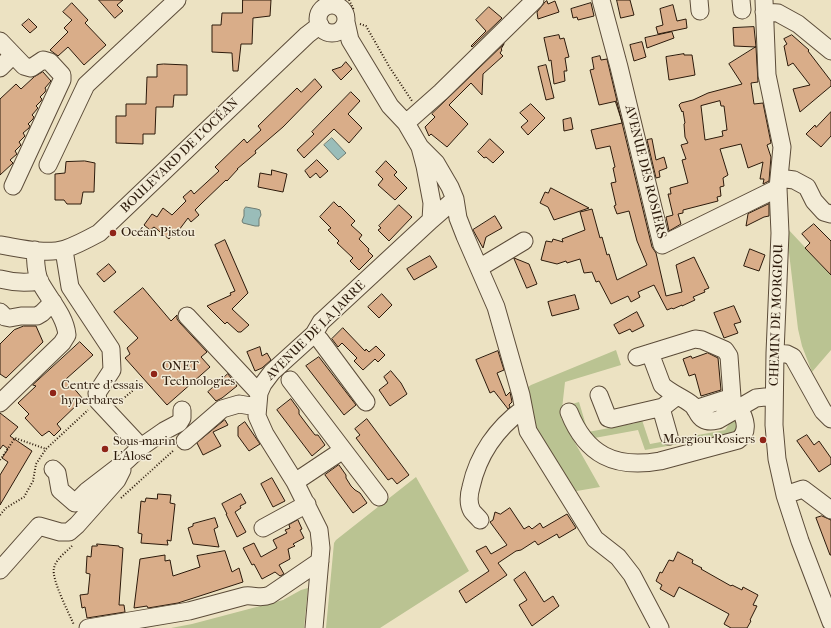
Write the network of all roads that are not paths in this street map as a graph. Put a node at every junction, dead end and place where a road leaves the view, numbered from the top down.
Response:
1 (177, 0) edge
2 (535, 0) edge
3 (601, 0) edge
4 (331, 2) edge
5 (764, 6) edge
6 (320, 25) junction
7 (348, 29) junction
8 (0, 41) edge
9 (831, 51) edge
10 (13, 55) junction
11 (0, 68) edge
12 (406, 123) junction
13 (420, 147) junction
14 (48, 165) dead end
15 (779, 183) junction
16 (12, 186) dead end
17 (455, 200) junction
18 (831, 214) edge
19 (431, 220) junction
20 (524, 241) dead end
21 (0, 245) edge
22 (34, 250) junction
23 (64, 250) junction
24 (479, 268) junction
25 (0, 279) edge
26 (40, 281) junction
27 (53, 302) junction
28 (0, 312) edge
29 (187, 316) dead end
30 (314, 334) junction
31 (775, 353) junction
32 (290, 380) dead end
33 (599, 395) dead end
34 (677, 396) junction
35 (774, 396) junction
36 (258, 400) junction
37 (366, 402) dead end
38 (0, 403) edge
39 (661, 408) junction
40 (739, 408) junction
41 (524, 409) junction
42 (182, 410) dead end
43 (695, 410) junction
44 (569, 412) dead end
45 (831, 419) edge
46 (669, 436) dead end
47 (185, 441) road end
48 (141, 447) junction
49 (343, 450) junction
50 (126, 461) junction
51 (53, 469) dead end
52 (295, 482) junction
53 (785, 495) junction
54 (379, 497) dead end
55 (307, 504) junction
56 (831, 510) edge
57 (480, 520) dead end
58 (263, 528) dead end
59 (320, 561) junction
60 (0, 570) edge
61 (831, 622) edge
62 (88, 628) edge
63 (314, 628) edge
64 (660, 628) edge

1 - 14 street
2 - 12 street
3 - 15 street, AVENUE DES ROSIERS
4 - 6 street
4 - 7 street
5 - 9 street
5 - 15 street, CHEMIN DE MORGIOU
6 - 7 street
6 - 23 street, BOULEVARD DE L'OCÉAN
7 - 12 street
8 - 10 street
10 - 11 street
10 - 16 street
12 - 13 street
13 - 17 street
13 - 19 street
15 - 18 street
15 - 31 street, CHEMIN DE MORGIOU
17 - 19 street, AVENUE DE LA JARRE
17 - 24 street
19 - 30 street, AVENUE DE LA JARRE
20 - 24 street
21 - 22 street, BOULEVARD DE L'OCÉAN
22 - 23 street, BOULEVARD DE L'OCÉAN
22 - 26 street
23 - 48 street
24 - 41 street
25 - 26 street
26 - 27 street
27 - 28 street
27 - 38 street
29 - 36 street
30 - 36 street, AVENUE DE LA JARRE
30 - 37 street
31 - 35 street, CHEMIN DE MORGIOU
31 - 45 street
32 - 49 street
33 - 39 street
34 - 39 street
34 - 43 street
34 - 43 street
35 - 40 street
35 - 53 street, CHEMIN DE MORGIOU
36 - 47 street
36 - 52 street
39 - 46 street
40 - 43 street
40 - 44 street
41 - 57 street
41 - 64 street
42 - 48 street
48 - 50 street
49 - 52 street
49 - 54 street
50 - 51 street
50 - 60 street
52 - 55 street
53 - 56 street
53 - 61 street, CHEMIN DE MORGIOU
55 - 58 street
55 - 59 street
59 - 62 street
59 - 63 street

